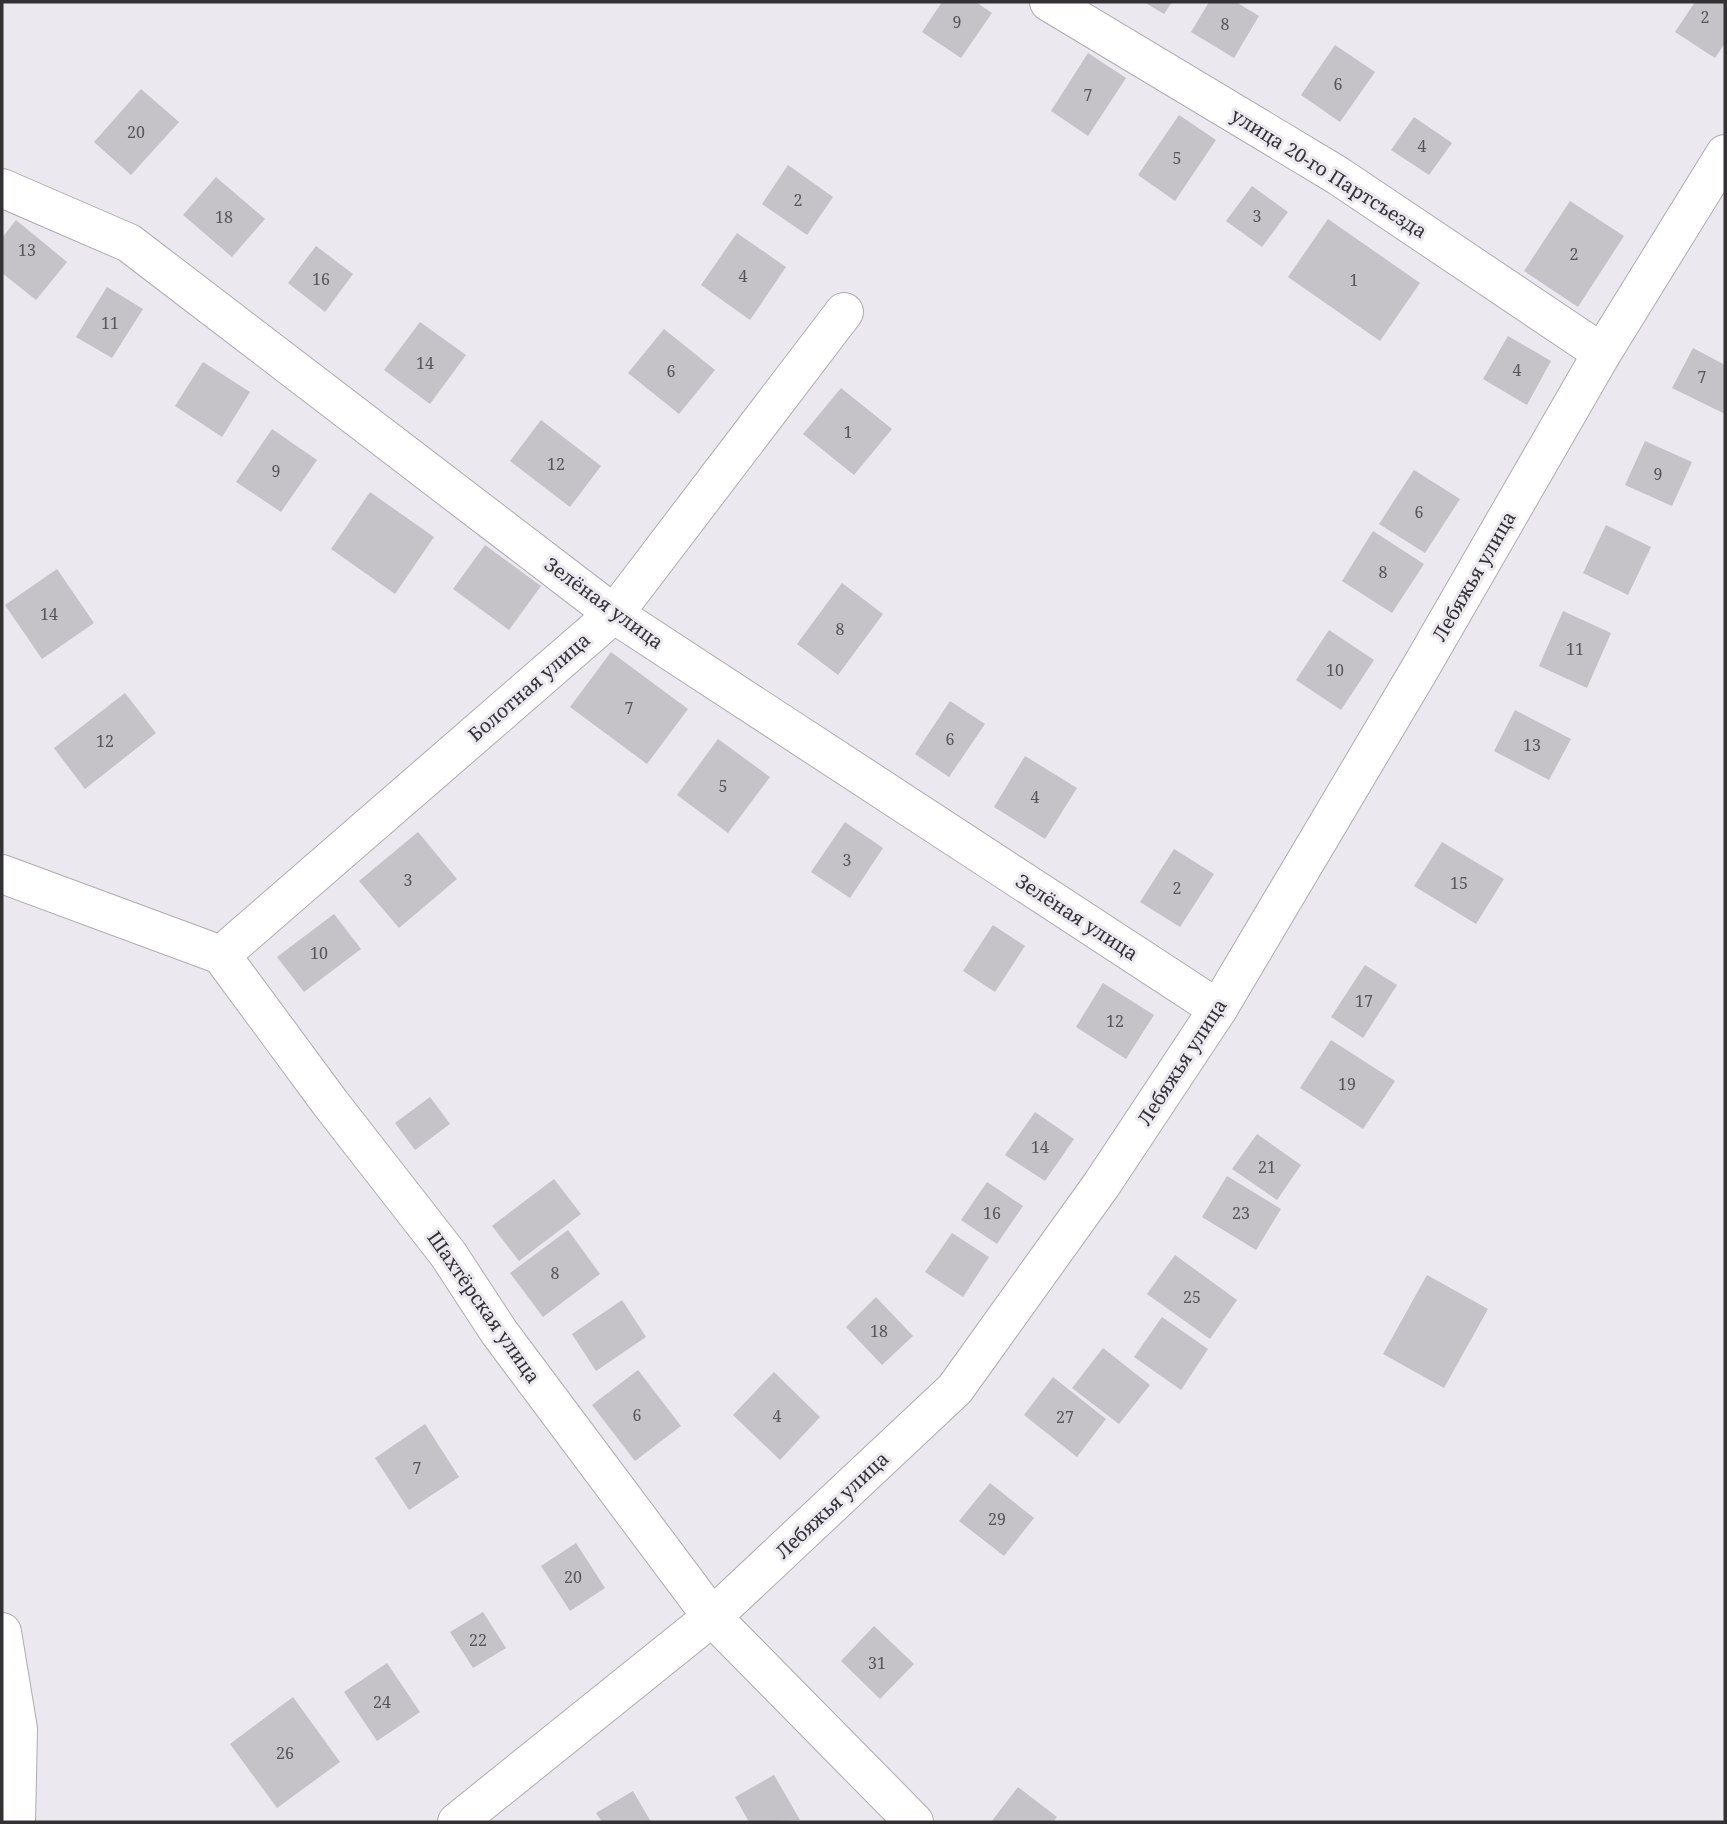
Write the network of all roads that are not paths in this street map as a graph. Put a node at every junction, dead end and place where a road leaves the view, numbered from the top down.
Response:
1 (1049, 2) edge
2 (1725, 154) edge
3 (2, 188) edge
4 (844, 312) dead end
5 (1602, 353) junction
6 (614, 614) junction
7 (2, 874) edge
8 (221, 955) junction
9 (1218, 1009) junction
10 (712, 1617) junction
11 (2, 1632) edge
12 (16, 1822) edge
13 (457, 1822) edge
14 (914, 1822) edge

1 - 5 street, улица 20-го Партсъезда
2 - 5 street, Лебяжья улица
3 - 6 street, Зелёная улица
4 - 6 street, Болотная улица
5 - 9 street, Лебяжья улица
6 - 8 street, Болотная улица
6 - 9 street, Зелёная улица
7 - 8 street
8 - 10 street, Шахтёрская улица
9 - 10 street, Лебяжья улица
10 - 13 street, Лебяжья улица
10 - 14 street, Шахтёрская улица
11 - 12 street

